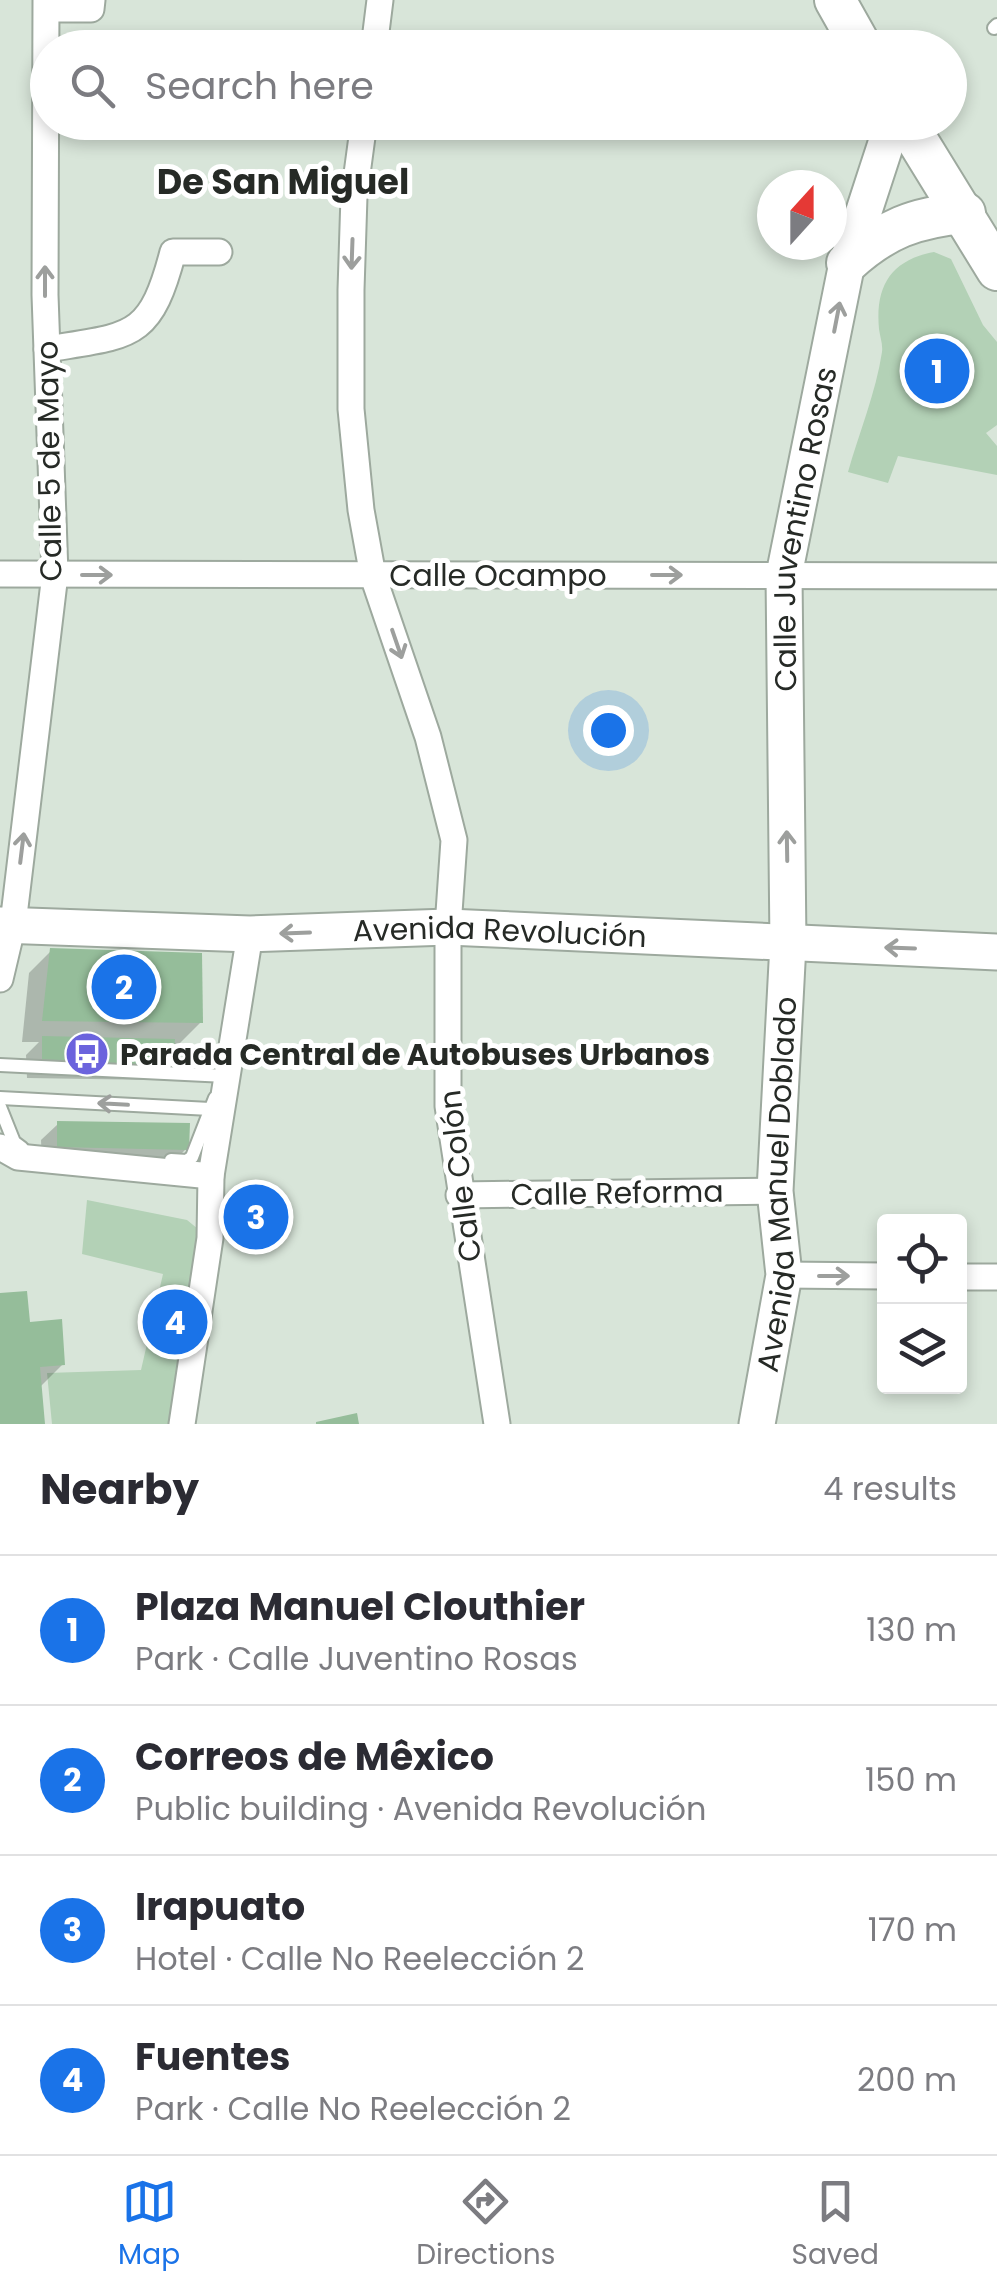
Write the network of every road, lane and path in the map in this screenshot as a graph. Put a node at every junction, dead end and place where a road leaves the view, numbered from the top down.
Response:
1 (92, 0) edge
2 (380, 0) edge
3 (835, 0) edge
4 (860, 0) edge
5 (46, 4) edge
6 (46, 30) edge
7 (376, 30) edge
8 (852, 30) edge
9 (876, 30) edge
10 (46, 140) edge
11 (362, 140) edge
12 (887, 140) edge
13 (920, 140) edge
14 (940, 140) edge
15 (981, 217) edge
16 (219, 252) dead end
17 (848, 263) junction
18 (997, 270) edge
19 (47, 348) junction
20 (0, 574) edge
21 (55, 574) junction
22 (784, 575) junction
23 (374, 576) junction
24 (997, 576) edge
25 (6, 924) edge
26 (448, 927) junction
27 (250, 934) junction
28 (788, 944) junction
29 (997, 952) edge
30 (0, 979) edge
31 (0, 1065) edge
32 (226, 1075) junction
33 (0, 1098) edge
34 (0, 1107) edge
35 (210, 1109) junction
36 (0, 1147) edge
37 (211, 1176) junction
38 (775, 1191) junction
39 (459, 1194) junction
40 (784, 1275) junction
41 (877, 1276) edge
42 (967, 1277) edge
43 (997, 1277) edge
44 (182, 1424) edge
45 (496, 1424) edge
46 (757, 1424) edge

1 - 5 street
2 - 7 street
3 - 8 main road
4 - 9 main road
6 -> 5 street, Calle 5 de Mayo
19 -> 10 street, Calle 5 de Mayo
11 -> 23 street, Calle Colón
12 - 17 street, Calle Juventino Rosas
13 - 15 main road
14 - 15 main road
15 - 17 main road
15 - 18 main road
16 - 19 street
22 -> 17 street, Calle Juventino Rosas
19 - 21 street, Calle 5 de Mayo
20 - 21 street, Calle Ocampo
21 -> 23 street, Calle Ocampo
25 -> 21 street, Calle 5 de Mayo
23 -> 22 street, Calle Ocampo
22 - 24 street, Calle Ocampo
28 -> 22 street, Calle Juventino Rosas
23 -> 26 street, Calle Colón
25 - 27 street, Avenida Revolución
25 - 30 street, Calle 5 de Mayo
26 -> 27 street, Avenida Revolución
26 - 28 street, Avenida Revolución
26 - 39 street, Calle Colón
27 - 32 street
29 -> 28 street, Avenida Revolución
28 - 38 street, Avenida Manuel Doblado
31 - 32 lane
32 - 35 lane
32 - 37 street
35 -> 33 lane
34 - 35 lane
36 - 37 street
37 - 44 street
38 - 39 street, Calle Reforma
38 - 40 street, Avenida Manuel Doblado
39 - 45 street, Calle Colón
40 -> 41 street
40 - 46 street, Avenida Manuel Doblado
42 - 43 street

